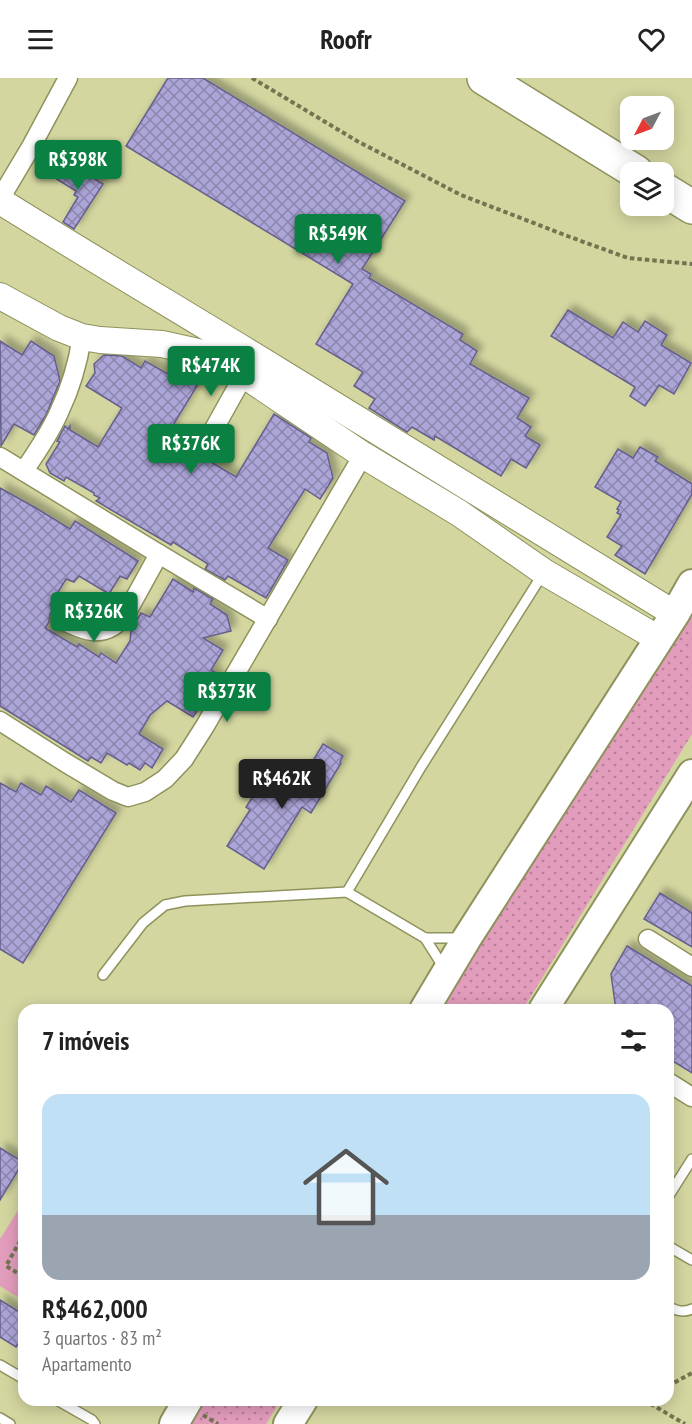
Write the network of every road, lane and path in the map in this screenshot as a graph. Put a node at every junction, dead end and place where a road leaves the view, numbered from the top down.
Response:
1 (68, 78) edge
2 (252, 78) edge
3 (484, 78) edge
4 (620, 162) edge
5 (674, 196) edge
6 (0, 200) edge
7 (692, 207) edge
8 (692, 264) edge
9 (0, 296) edge
10 (82, 337) junction
11 (244, 375) junction
12 (210, 436) dead end
13 (363, 455) junction
14 (0, 457) edge
15 (24, 471) junction
16 (159, 554) junction
17 (544, 572) junction
18 (692, 584) edge
19 (675, 614) junction
20 (268, 618) junction
21 (60, 619) dead end
22 (659, 639) junction
23 (0, 721) edge
24 (692, 774) edge
25 (347, 892) junction
26 (424, 938) junction
27 (467, 938) junction
28 (648, 939) dead end
29 (692, 967) edge
30 (447, 972) junction
31 (103, 975) dead end
32 (428, 1004) edge
33 (548, 1004) edge
34 (674, 1086) edge
35 (692, 1097) edge
36 (692, 1158) edge
37 (674, 1187) edge
38 (18, 1245) edge
39 (674, 1250) edge
40 (692, 1260) edge
41 (18, 1273) edge
42 (692, 1309) edge
43 (674, 1310) edge
44 (0, 1365) edge
45 (692, 1373) edge
46 (18, 1376) edge
47 (674, 1383) edge
48 (68, 1406) edge
49 (184, 1406) edge
50 (299, 1406) edge
51 (654, 1406) edge
52 (0, 1418) edge
53 (10, 1424) edge
54 (95, 1424) edge
55 (174, 1424) edge
56 (288, 1424) edge
57 (685, 1424) edge

1 - 6 street
2 - 8 path
3 - 4 highway
5 - 7 highway
6 - 19 street
9 - 10 street
10 - 11 street
10 - 15 street
11 - 12 street
11 - 13 street
13 - 17 street
13 - 20 street
14 - 15 street
15 - 16 street
16 - 20 street
16 - 21 street
17 - 22 street
17 - 25 lane
18 - 19 main road
19 - 22 main road
20 - 23 street
22 - 27 main road
24 - 33 main road
25 - 26 lane
25 - 31 lane
26 - 27 lane
26 - 30 lane
27 - 30 main road
28 - 29 street
30 - 32 main road
34 - 35 street
36 - 37 lane
38 - 41 path
39 - 40 lane
42 - 43 lane
44 - 46 lane
45 - 47 path
48 - 54 lane
49 - 55 main road
50 - 56 main road
51 - 57 path
52 - 53 lane

